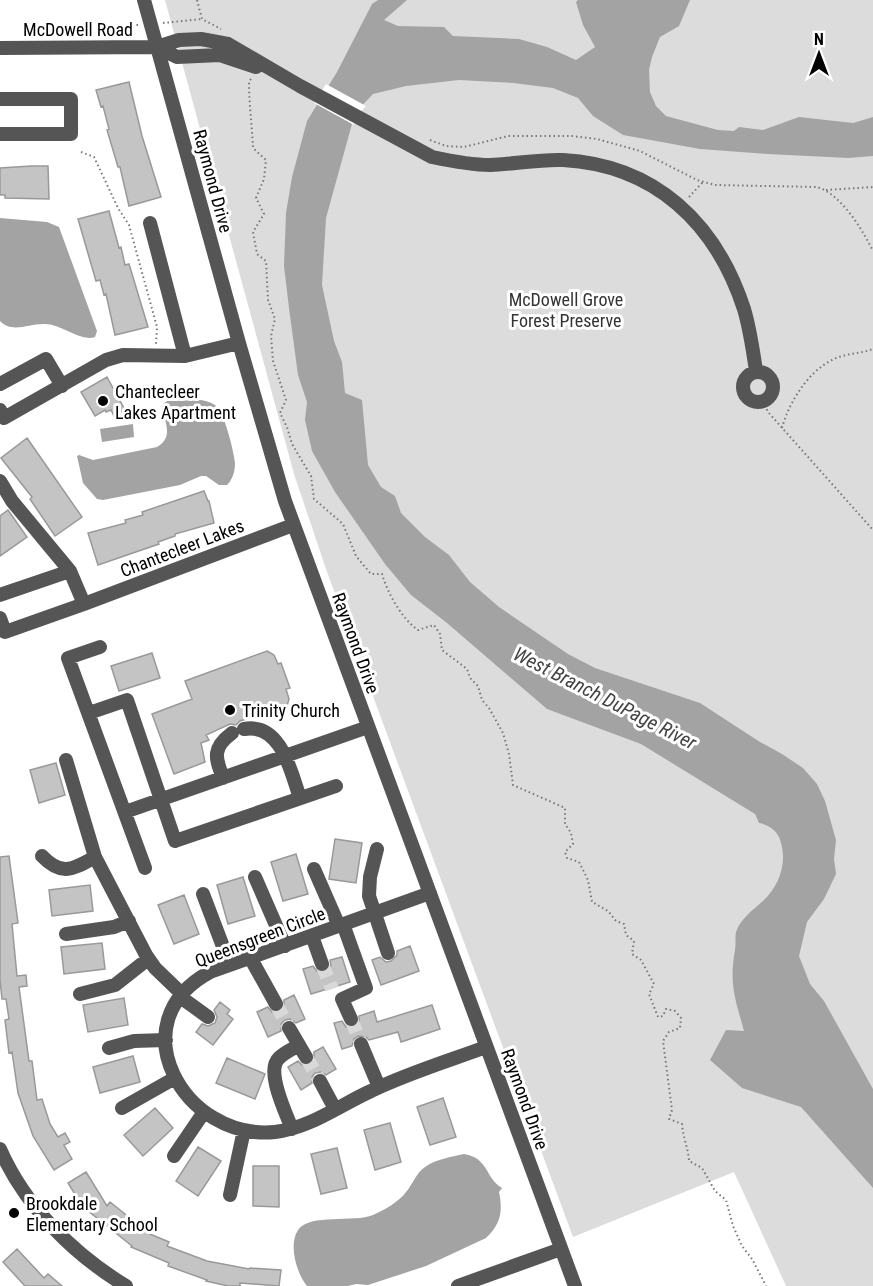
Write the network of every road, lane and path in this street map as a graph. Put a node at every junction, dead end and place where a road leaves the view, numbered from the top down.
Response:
1 (144, 0) edge
2 (197, 0) edge
3 (166, 23) dead end
4 (157, 47) junction
5 (0, 48) edge
6 (261, 69) junction
7 (300, 86) junction
8 (0, 99) edge
9 (0, 134) edge
10 (81, 152) dead end
11 (703, 182) dead end
12 (873, 187) edge
13 (680, 207) junction
14 (150, 223) dead end
15 (873, 251) edge
16 (239, 343) junction
17 (156, 347) dead end
18 (873, 349) edge
19 (185, 356) junction
20 (756, 371) junction
21 (0, 384) edge
22 (62, 386) junction
23 (763, 401) junction
24 (0, 410) edge
25 (782, 428) junction
26 (0, 481) edge
27 (294, 525) junction
28 (873, 531) edge
29 (70, 571) junction
30 (0, 595) edge
31 (84, 604) junction
32 (0, 618) edge
33 (100, 647) dead end
34 (89, 713) junction
35 (368, 727) junction
36 (285, 756) junction
37 (66, 760) dead end
38 (223, 778) junction
39 (336, 786) dead end
40 (300, 798) junction
41 (162, 800) junction
42 (125, 812) junction
43 (377, 849) dead end
44 (42, 856) dead end
45 (95, 856) junction
46 (145, 868) dead end
47 (314, 869) dead end
48 (255, 877) dead end
49 (430, 893) junction
50 (203, 894) dead end
51 (373, 914) junction
52 (126, 916) junction
53 (341, 925) junction
54 (66, 934) dead end
55 (312, 936) junction
56 (285, 946) junction
57 (387, 953) dead end
58 (148, 958) junction
59 (251, 959) junction
60 (322, 964) tunnel mouth
61 (230, 965) junction
62 (80, 994) dead end
63 (180, 995) junction
64 (276, 1004) tunnel mouth
65 (208, 1017) dead end
66 (351, 1019) tunnel mouth
67 (289, 1028) tunnel mouth
68 (166, 1040) junction
69 (361, 1044) tunnel mouth
70 (486, 1047) junction
71 (109, 1048) dead end
72 (175, 1078) junction
73 (320, 1081) tunnel mouth
74 (379, 1087) junction
75 (122, 1108) dead end
76 (335, 1109) junction
77 (204, 1112) junction
78 (292, 1129) junction
79 (244, 1130) junction
80 (0, 1149) edge
81 (174, 1156) dead end
82 (230, 1196) dead end
83 (561, 1249) junction
84 (126, 1286) edge
85 (458, 1286) edge
86 (575, 1286) edge
87 (765, 1286) edge

1 - 4 street, Raymond Drive
2 - 3 path
4 - 5 street, McDowell Road
4 - 6 street
4 - 7 street
4 - 16 street, Raymond Drive
6 - 7 street
6 - 87 path
7 - 13 street
8 - 9 street
10 - 17 path
11 - 13 path
12 - 15 path
13 - 20 street
14 - 19 street
16 - 19 street
16 - 27 street, Raymond Drive
18 - 25 path
19 - 22 street
20 - 23 street
20 - 23 street
21 - 22 street
22 - 24 street
23 - 25 path
25 - 28 path
26 - 29 street
27 - 31 street, Chantecleer Lakes
27 - 35 street, Raymond Drive
29 - 30 street
29 - 31 street
31 - 32 street, Chantecleer Lakes
33 - 34 street
34 - 41 street
34 - 42 street
35 - 36 street
35 - 49 street, Raymond Drive
36 - 38 street
36 - 38 street
36 - 40 street
37 - 45 street
38 - 41 street
39 - 40 street
40 - 41 street
41 - 42 street
42 - 46 street
43 - 51 street
44 - 45 street
45 - 52 street
47 - 53 street
48 - 56 street
49 - 51 street, Queensgreen Circle
49 - 70 street, Raymond Drive
50 - 61 street
51 - 53 street, Queensgreen Circle
51 - 57 street
52 - 54 street
52 - 58 street
53 - 55 street, Queensgreen Circle
53 - 66 street
55 - 56 street, Queensgreen Circle
55 - 60 street
56 - 59 street, Queensgreen Circle
58 - 62 street
58 - 63 street
59 - 61 street, Queensgreen Circle
59 - 64 street
61 - 63 street, Queensgreen Circle
63 - 65 street
63 - 68 street, Queensgreen Circle
67 - 78 street
68 - 71 street
68 - 72 street, Queensgreen Circle
69 - 74 street
70 - 74 street, Queensgreen Circle
70 - 83 street, Raymond Drive
72 - 75 street
72 - 77 street, Queensgreen Circle
73 - 76 street
74 - 76 street, Queensgreen Circle
76 - 78 street, Queensgreen Circle
77 - 79 street, Queensgreen Circle
77 - 81 street
78 - 79 street, Queensgreen Circle
79 - 82 street
80 - 84 street
83 - 85 street
83 - 86 street, Raymond Drive

